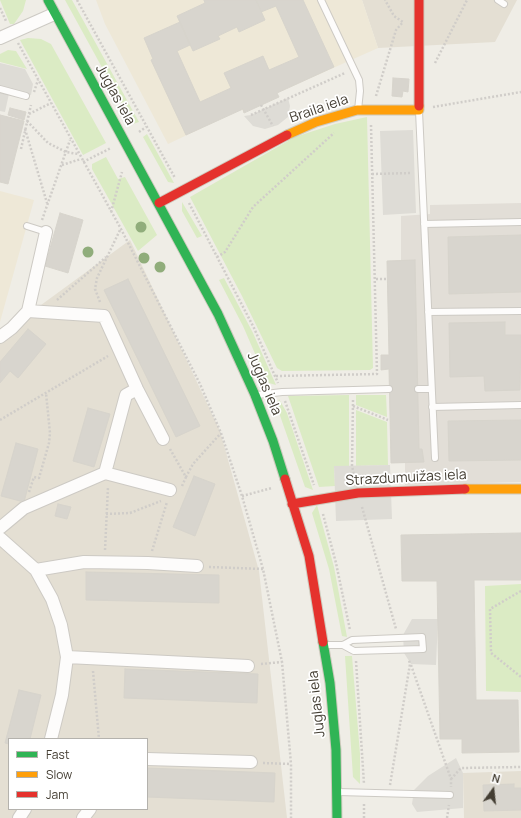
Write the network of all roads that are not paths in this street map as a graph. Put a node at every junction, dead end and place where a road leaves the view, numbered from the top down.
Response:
1 (48, 0) edge
2 (321, 0) edge
3 (419, 0) edge
4 (498, 0) edge
5 (504, 4) dead end
6 (54, 14) junction
7 (0, 38) edge
8 (0, 89) edge
9 (26, 96) dead end
10 (357, 110) junction
11 (419, 110) junction
12 (414, 173) road end
13 (422, 173) junction
14 (159, 203) junction
15 (521, 222) edge
16 (424, 224) junction
17 (27, 226) dead end
18 (46, 232) joint
19 (521, 310) edge
20 (28, 311) junction
21 (428, 312) junction
22 (0, 337) edge
23 (137, 389) junction
24 (418, 389) dead end
25 (431, 389) junction
26 (389, 390) dead end
27 (255, 395) junction
28 (521, 405) edge
29 (432, 407) junction
30 (163, 439) road end
31 (435, 458) dead end
32 (107, 474) junction
33 (521, 488) edge
34 (170, 490) dead end
35 (292, 504) junction
36 (0, 528) edge
37 (0, 538) edge
38 (197, 566) road end
39 (36, 570) junction
40 (324, 645) junction
41 (343, 645) junction
42 (67, 657) junction
43 (248, 666) road end
44 (51, 738) edge
45 (148, 759) edge
46 (251, 762) road end
47 (336, 792) junction
48 (450, 794) road end
49 (89, 810) edge
50 (83, 818) edge
51 (337, 818) edge

1 - 6 main road, Juglas iela
2 - 10 lane
3 - 11 main road
4 - 5 lane
6 - 7 street
6 - 14 main road, Juglas iela
8 - 9 lane
10 - 11 main road, Braila iela
10 - 14 main road, Braila iela
11 - 13 lane
12 - 13 lane
13 - 16 lane
14 - 27 main road, Juglas iela
15 - 16 lane
16 - 21 lane
17 - 18 lane
18 - 20 street
19 - 21 lane
20 - 22 street
20 - 23 street
21 - 25 lane
23 - 30 street
23 - 32 street
24 - 25 lane
25 - 29 lane
26 - 27 lane
27 - 35 main road, Juglas iela
28 - 29 lane
29 - 31 lane
32 - 34 street
32 - 36 street
33 - 35 main road, Strazdumuižas iela
35 - 40 main road, Juglas iela
37 - 39 street
38 - 39 street
39 - 42 street
40 - 41 lane
40 - 47 main road, Juglas iela
41 - 41 lane
42 - 43 street
42 - 44 street
45 - 46 street
47 - 48 lane
47 - 51 main road, Juglas iela
49 - 50 street

